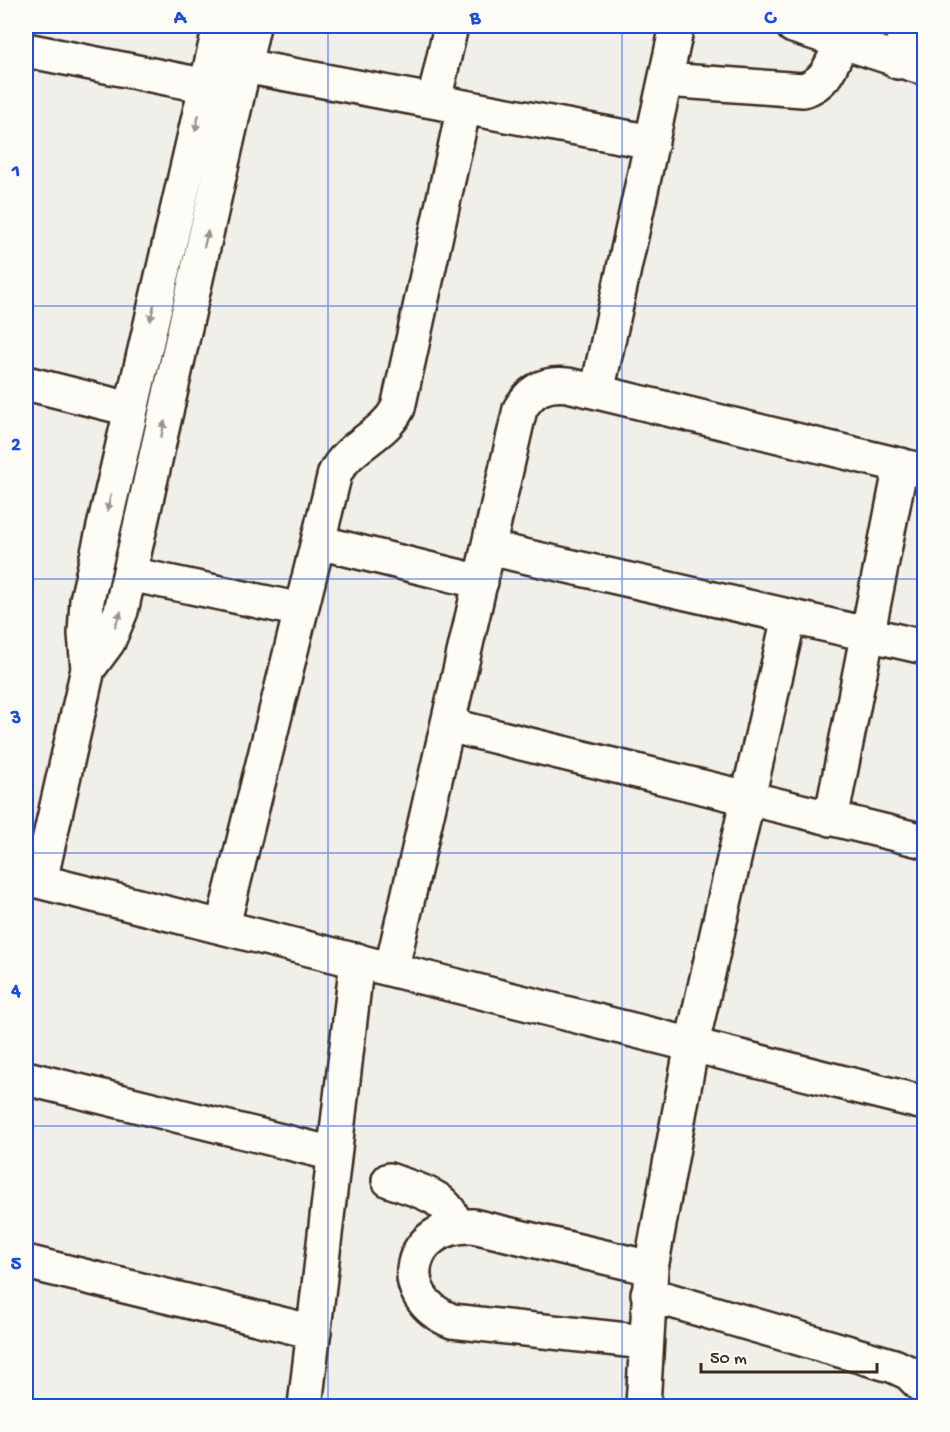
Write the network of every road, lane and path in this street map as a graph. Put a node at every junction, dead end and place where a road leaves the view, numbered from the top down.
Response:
1 (220, 26) edge
2 (253, 26) edge
3 (452, 26) edge
4 (677, 26) edge
5 (793, 26) edge
6 (907, 26) edge
7 (842, 41) junction
8 (26, 50) edge
9 (911, 65) edge
10 (241, 80) junction
11 (666, 80) junction
12 (206, 85) junction
13 (449, 104) junction
14 (652, 142) junction
15 (26, 383) edge
16 (597, 392) junction
17 (130, 409) junction
18 (913, 468) edge
19 (318, 542) junction
20 (489, 548) junction
21 (130, 574) junction
22 (481, 582) junction
23 (301, 610) junction
24 (789, 617) junction
25 (866, 633) junction
26 (924, 646) edge
27 (88, 669) junction
28 (448, 725) junction
29 (747, 800) junction
30 (831, 819) junction
31 (924, 842) edge
32 (33, 880) edge
33 (223, 925) junction
34 (357, 960) junction
35 (392, 967) junction
36 (692, 1044) junction
37 (26, 1078) edge
38 (924, 1103) edge
39 (334, 1154) junction
40 (390, 1180) dead end
41 (456, 1226) junction
42 (26, 1262) edge
43 (650, 1281) junction
44 (314, 1332) junction
45 (645, 1342) junction
46 (924, 1388) edge
47 (305, 1407) edge
48 (643, 1407) edge

1 - 12 street
2 - 10 street
3 - 13 street
4 - 11 street
5 - 7 street
6 - 9 street
7 - 9 street
7 - 11 street
8 - 12 street
10 - 12 street
10 - 13 street
21 -> 10 street
11 - 14 street
12 -> 17 street
13 - 14 street
13 - 19 street
14 - 16 street
15 - 17 street
16 - 18 street
16 - 20 street
17 -> 27 street
18 - 25 street
19 - 22 street
19 - 23 street
20 - 22 street
20 - 24 street
21 - 23 street
27 -> 21 street
22 - 28 street
23 - 33 street
24 - 25 street
24 - 29 street
25 - 26 street
25 - 30 street
27 - 32 street
28 - 29 street
28 - 35 street
29 - 30 street
29 - 36 street
30 - 31 street
32 - 33 street
33 - 34 street
34 - 35 street
34 - 39 street
35 - 36 street
36 - 38 street
36 - 43 street
37 - 39 street
39 - 44 street
40 - 41 street
41 - 43 street
41 - 45 street
42 - 44 street
43 - 45 street
43 - 46 street
44 - 47 street
45 - 48 street

